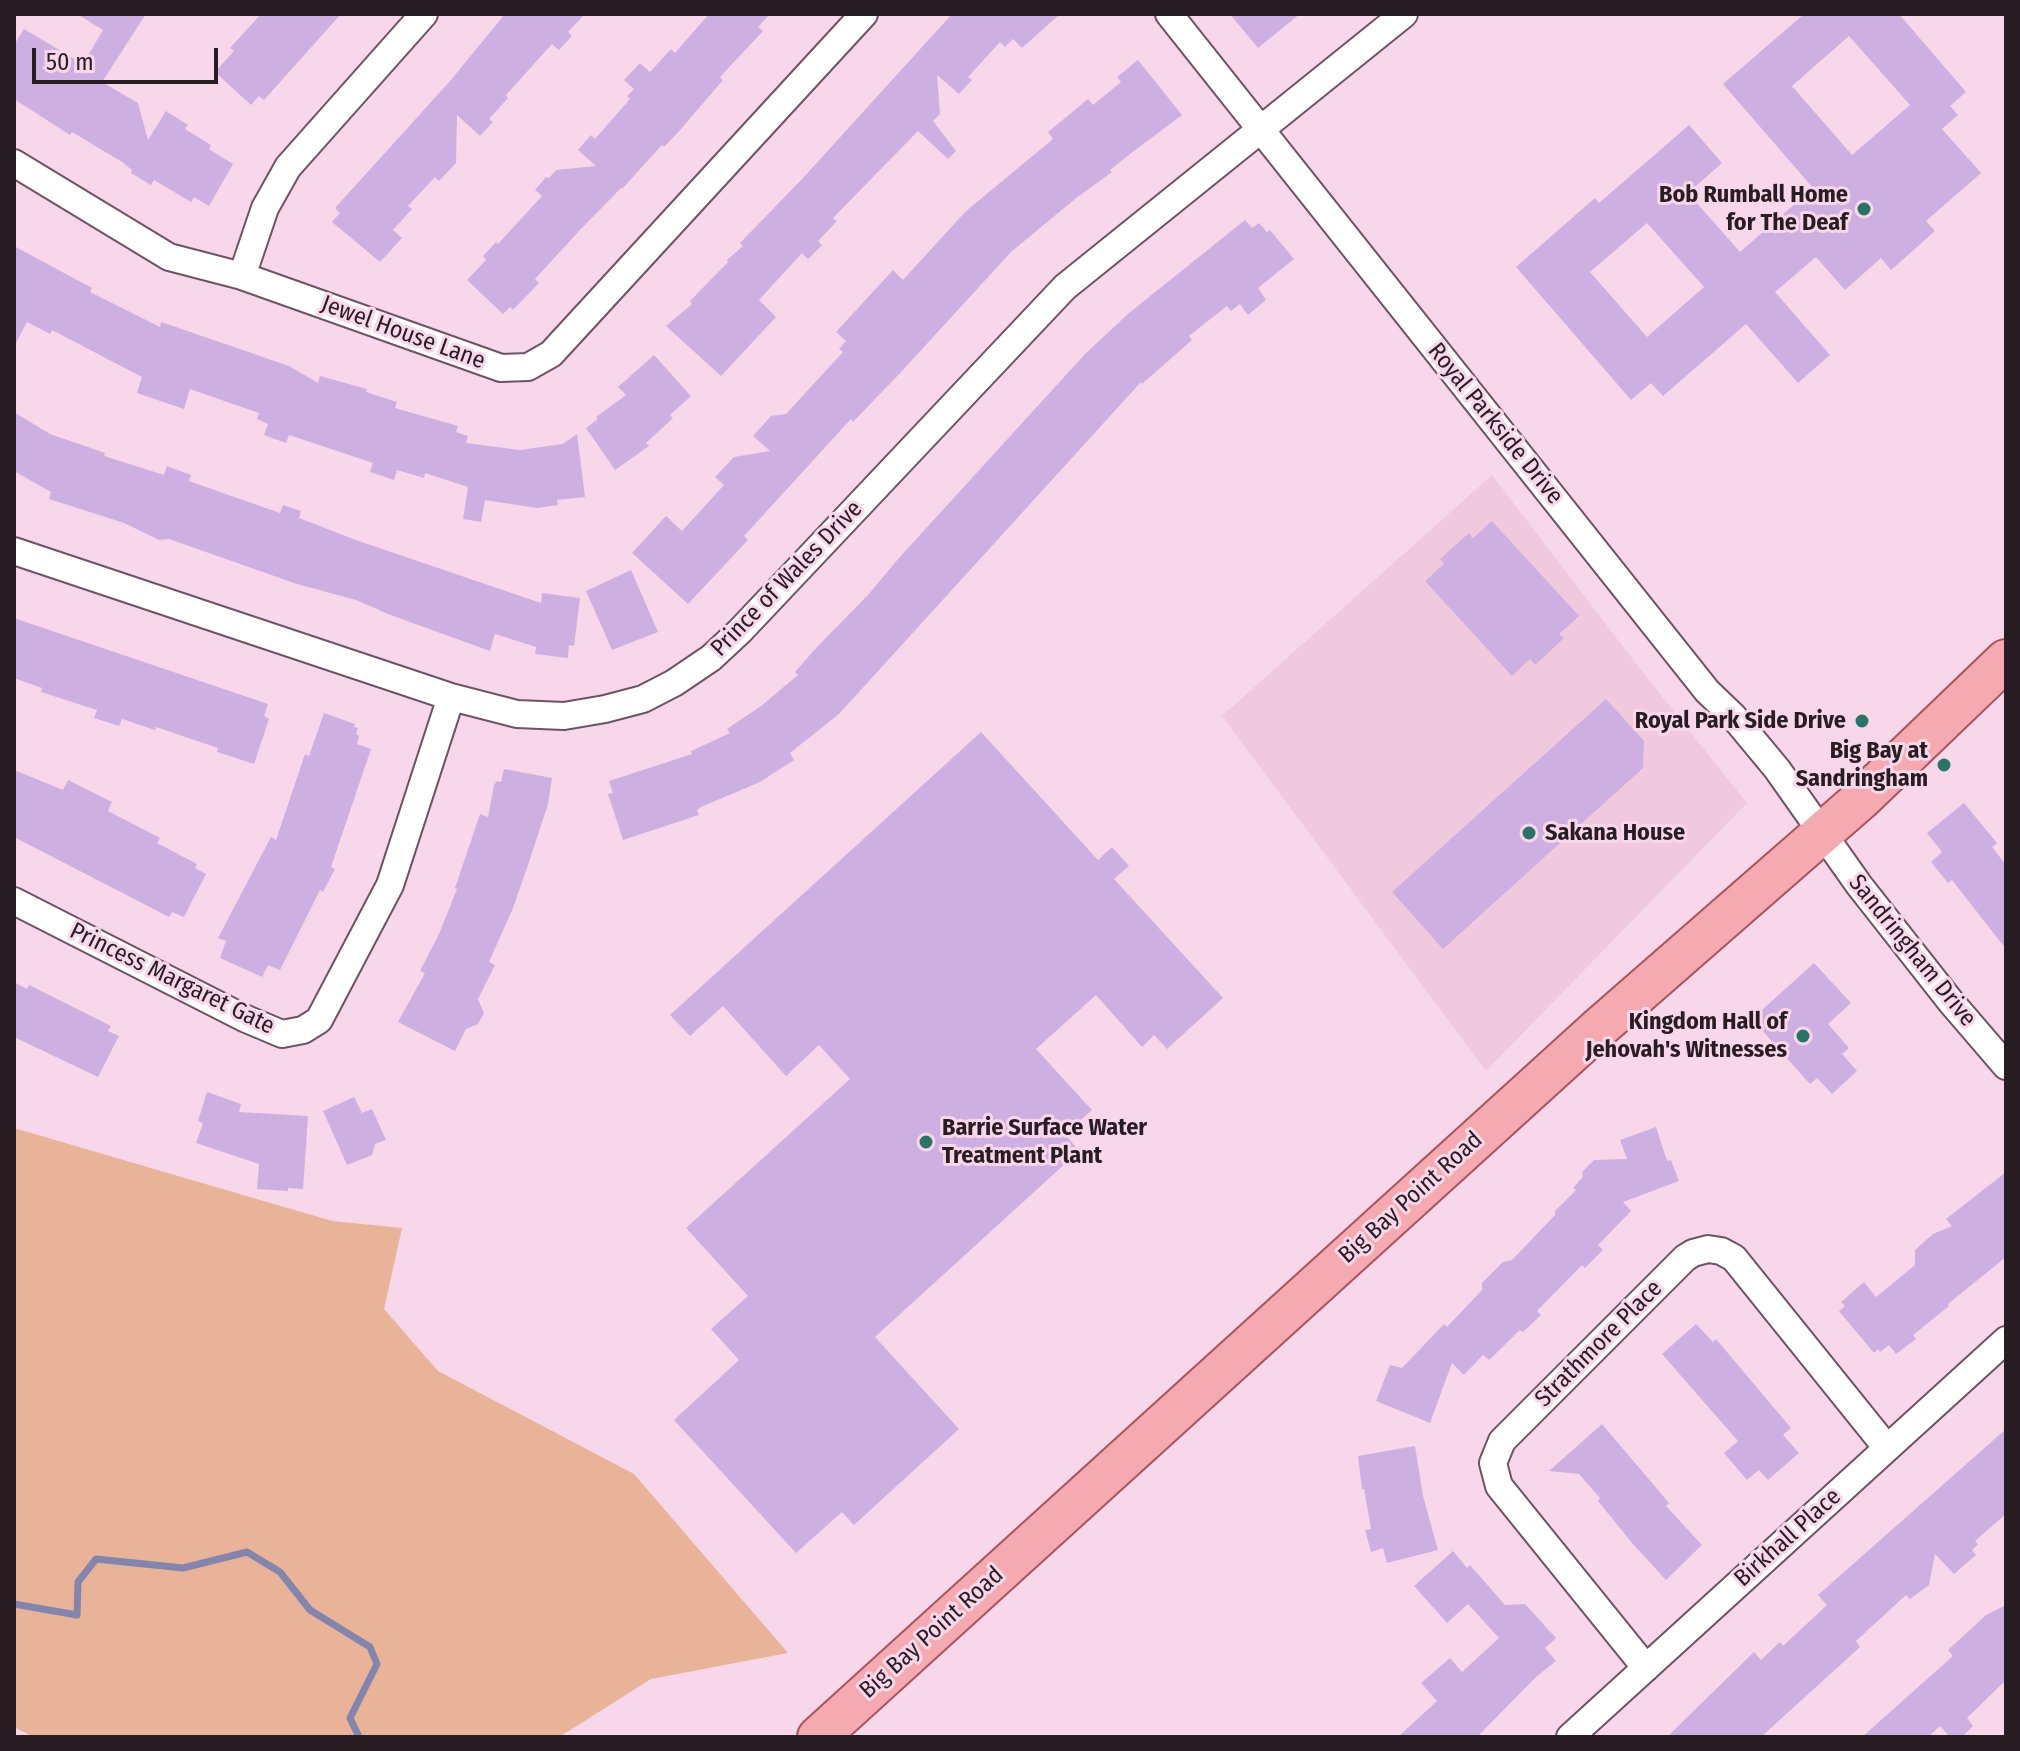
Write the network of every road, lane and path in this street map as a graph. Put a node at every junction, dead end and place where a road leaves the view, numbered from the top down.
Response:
1 (424, 14) edge
2 (864, 14) edge
3 (1169, 14) edge
4 (1404, 14) edge
5 (1261, 131) junction
6 (14, 163) edge
7 (242, 276) junction
8 (14, 551) edge
9 (2006, 660) edge
10 (451, 697) junction
11 (1822, 834) junction
12 (14, 901) edge
13 (2006, 1066) edge
14 (2006, 1340) edge
15 (1887, 1448) junction
16 (1646, 1668) junction
17 (818, 1737) edge
18 (1570, 1737) edge

1 - 7 street
2 - 7 street, Jewel House Lane
3 - 5 street, Royal Parkside Drive
4 - 5 street, Prince of Wales Drive
5 - 10 street, Prince of Wales Drive
5 - 11 street, Royal Parkside Drive
6 - 7 street, Jewel House Lane
8 - 10 street, Prince of Wales Drive
9 - 11 main road, Big Bay Point Road
10 - 12 street, Princess Margaret Gate
11 - 13 street, Sandringham Drive
11 - 17 main road, Big Bay Point Road
14 - 15 street, Birkhall Place
15 - 16 street, Birkhall Place
15 - 16 street, Strathmore Place
16 - 18 street, Birkhall Place

